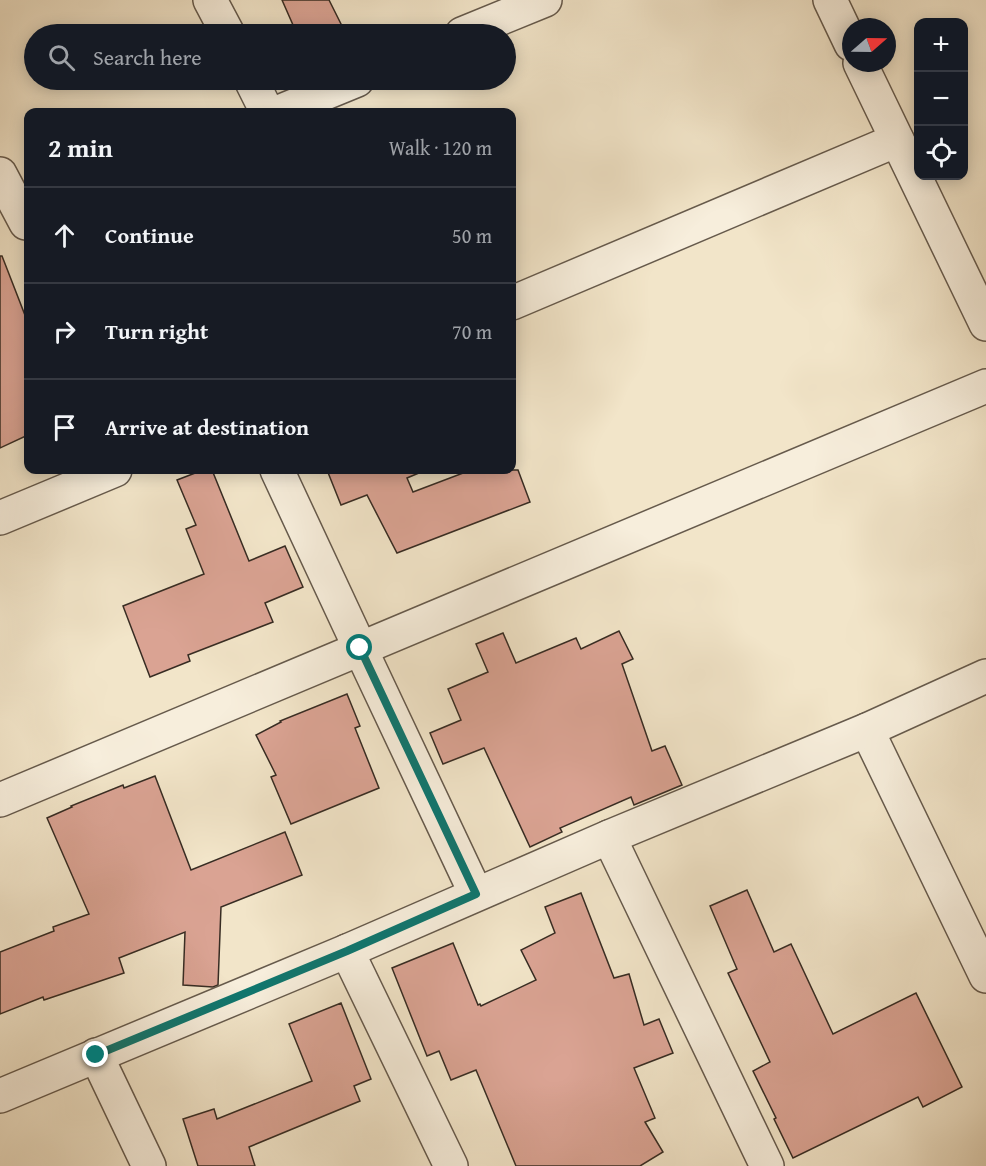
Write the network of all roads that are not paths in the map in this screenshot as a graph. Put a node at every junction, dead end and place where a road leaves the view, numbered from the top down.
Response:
1 (210, 0) edge
2 (830, 0) edge
3 (535, 2) edge
4 (223, 24) edge
5 (485, 24) edge
6 (842, 25) edge
7 (864, 72) edge
8 (255, 90) edge
9 (333, 90) edge
10 (265, 108) edge
11 (289, 108) edge
12 (897, 140) junction
13 (0, 174) edge
14 (18, 227) edge
15 (516, 301) edge
16 (986, 324) edge
17 (986, 386) edge
18 (105, 474) edge
19 (279, 474) edge
20 (0, 518) edge
21 (360, 648) junction
22 (986, 676) edge
23 (867, 730) junction
24 (0, 800) edge
25 (609, 837) junction
26 (476, 894) junction
27 (347, 951) junction
28 (986, 976) edge
29 (96, 1055) junction
30 (0, 1096) edge
31 (149, 1166) edge
32 (451, 1166) edge
33 (767, 1166) edge

1 - 4 street
2 - 6 street
3 - 5 street
7 - 12 street
8 - 10 street
9 - 11 street
12 - 15 street
12 - 16 street
13 - 14 street
17 - 21 street
18 - 20 street
19 - 21 street
21 - 24 street
21 - 26 street
22 - 23 street
23 - 25 street
23 - 28 street
25 - 26 street
25 - 33 street
26 - 27 street
27 - 29 street
27 - 32 street
29 - 30 street
29 - 31 street

